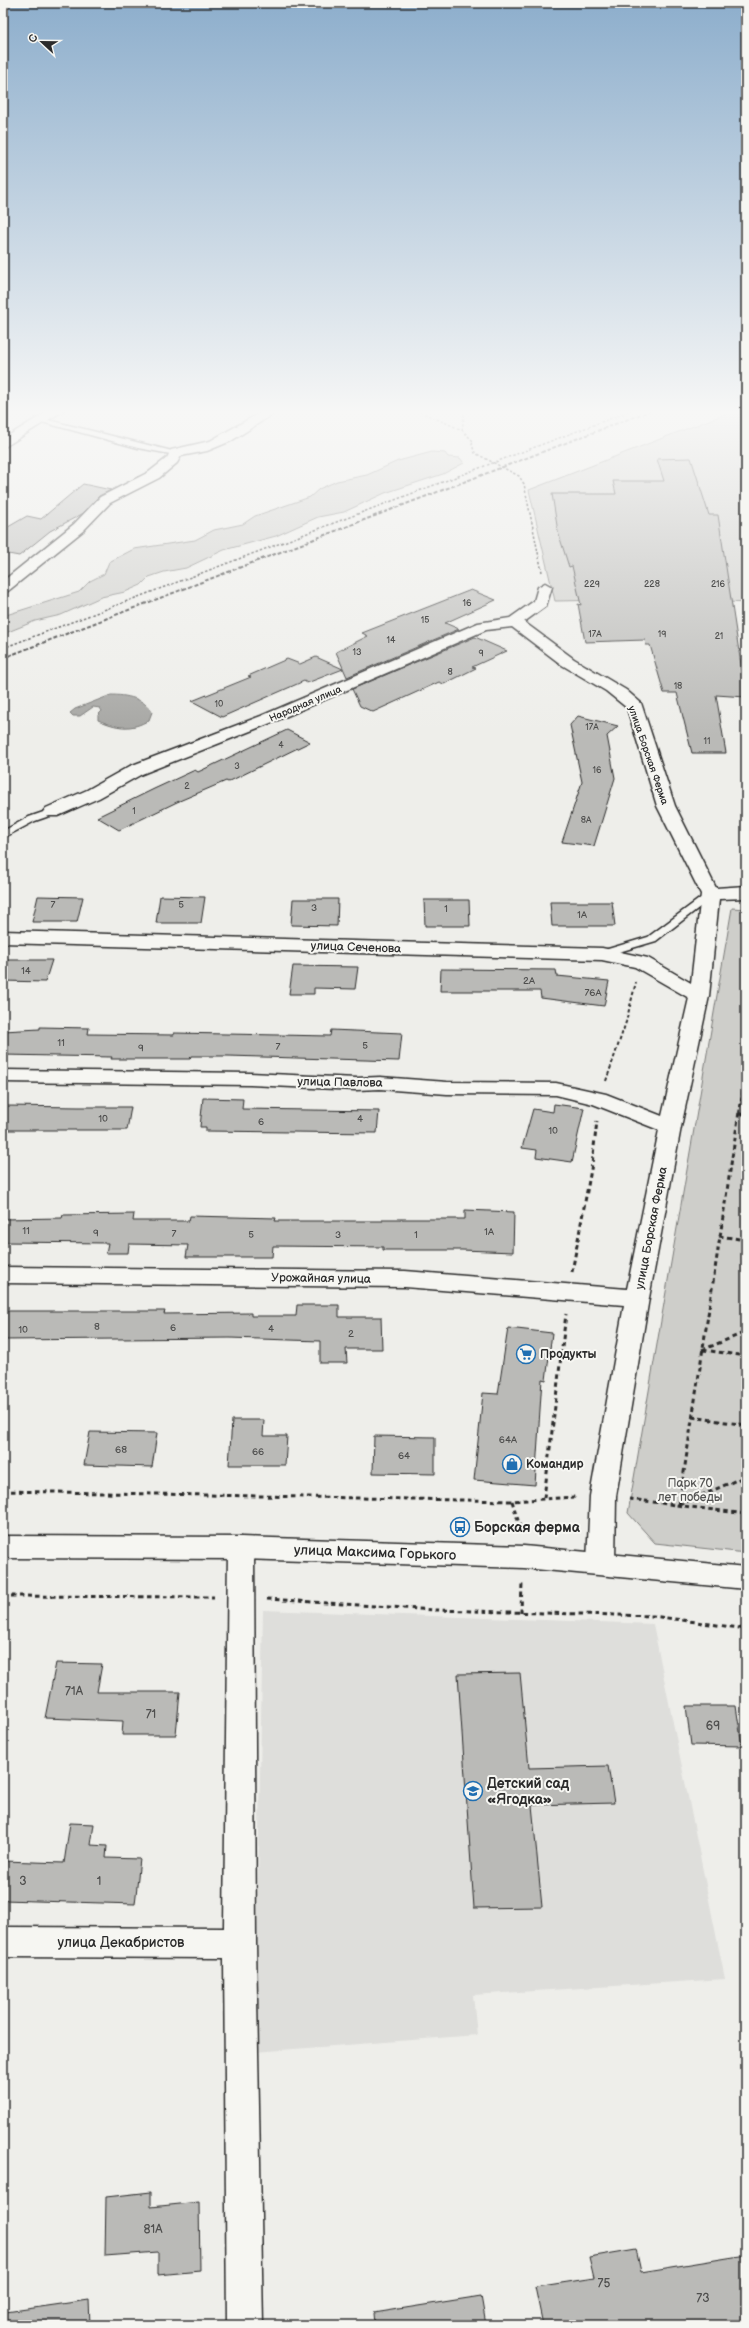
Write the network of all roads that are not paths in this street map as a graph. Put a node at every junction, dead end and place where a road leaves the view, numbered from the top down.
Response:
1 (87, 519) edge
2 (545, 587) road end
3 (3, 588) edge
4 (514, 622) junction
5 (52, 812) joint
6 (3, 834) edge
7 (746, 892) edge
8 (710, 894) junction
9 (3, 937) edge
10 (602, 954) junction
11 (699, 996) junction
12 (3, 1076) edge
13 (670, 1127) junction
14 (3, 1275) edge
15 (637, 1298) junction
16 (3, 1547) edge
17 (241, 1548) junction
18 (601, 1564) junction
19 (746, 1578) edge
20 (3, 1942) edge
21 (240, 1943) junction
22 (245, 2325) edge

1 - 3 street
2 - 4 street, Народная улица
4 - 5 street, Народная улица
4 - 8 street, улица Борская Ферма
5 - 6 lane
7 - 8 street
8 - 10 lane
8 - 11 street, улица Борская Ферма
9 - 10 street, улица Сеченова
10 - 11 street, улица Сеченова
11 - 13 street, улица Борская Ферма
12 - 13 street, улица Павлова
13 - 15 street, улица Борская Ферма
14 - 15 street, Урожайная улица
15 - 18 street, улица Борская Ферма
16 - 17 street, улица Максима Горького
17 - 18 street, улица Максима Горького
17 - 21 street
18 - 19 street, улица Максима Горького
20 - 21 street, улица Декабристов
21 - 22 street

